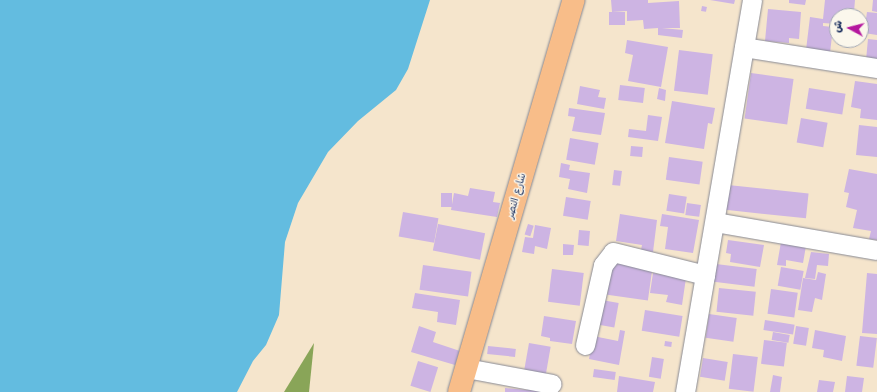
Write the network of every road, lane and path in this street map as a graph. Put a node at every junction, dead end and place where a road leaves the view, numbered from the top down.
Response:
1 (574, 0) edge
2 (752, 0) edge
3 (744, 47) junction
4 (877, 68) edge
5 (715, 222) junction
6 (877, 250) edge
7 (706, 275) junction
8 (585, 345) dead end
9 (466, 368) junction
10 (552, 384) dead end
11 (459, 392) edge
12 (685, 392) edge

1 - 9 main road, شارع النصر
2 - 3 street
3 - 4 street
3 - 5 street
5 - 6 street
5 - 7 street
7 - 8 street
7 - 12 street
9 - 10 street
9 - 11 main road, شارع النصر

